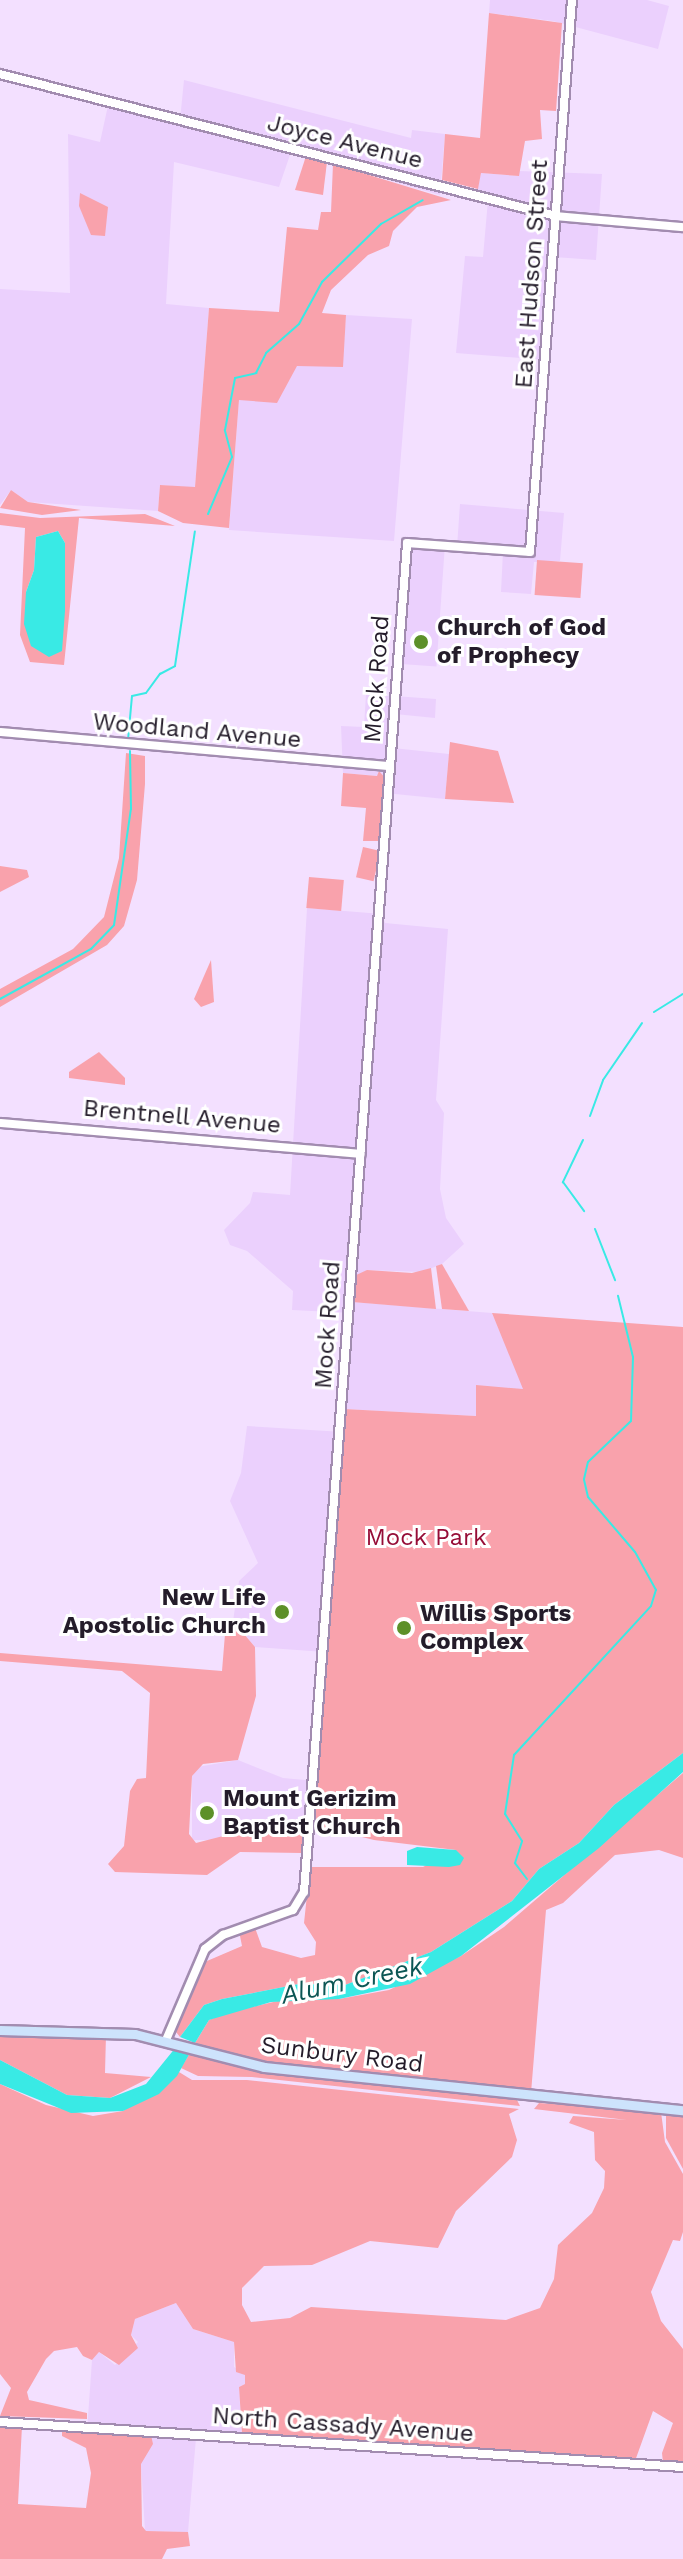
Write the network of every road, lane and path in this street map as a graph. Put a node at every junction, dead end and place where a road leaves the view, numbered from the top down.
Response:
1 (572, 0) edge
2 (0, 74) edge
3 (556, 216) junction
4 (683, 227) edge
5 (407, 543) joint
6 (0, 732) edge
7 (390, 766) junction
8 (0, 1123) edge
9 (361, 1154) junction
10 (0, 2030) edge
11 (168, 2041) junction
12 (683, 2110) edge
13 (0, 2422) edge
14 (683, 2467) edge

1 - 3 main road, East Hudson Street
2 - 3 main road, Joyce Avenue
3 - 4 main road, Joyce Avenue
3 - 5 main road, East Hudson Street
5 - 7 main road, Mock Road
6 - 7 main road, Woodland Avenue
7 - 9 main road, Mock Road
8 - 9 main road, Brentnell Avenue
9 - 11 main road, Mock Road
10 - 11 main road, Sunbury Road
11 - 12 main road, Sunbury Road
13 - 14 main road, North Cassady Avenue

